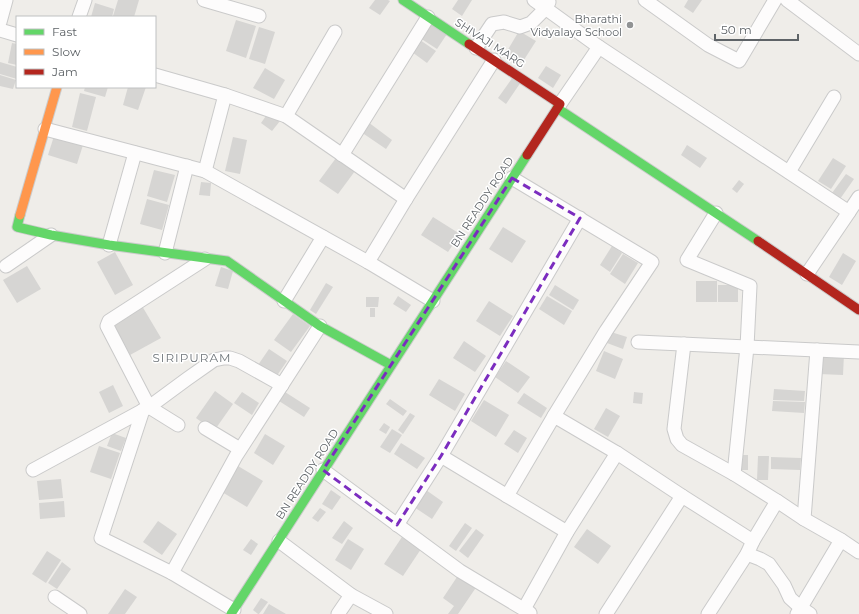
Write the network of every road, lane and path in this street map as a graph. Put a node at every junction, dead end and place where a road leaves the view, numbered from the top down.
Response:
1 (6, 0) edge
2 (85, 0) edge
3 (204, 0) edge
4 (403, 0) edge
5 (534, 0) edge
6 (645, 0) edge
7 (775, 0) edge
8 (787, 0) edge
9 (548, 4) edge
10 (79, 16) edge
11 (259, 16) dead end
12 (428, 17) junction
13 (0, 22) edge
14 (0, 30) edge
15 (335, 32) dead end
16 (16, 35) edge
17 (599, 47) junction
18 (476, 48) junction
19 (859, 54) edge
20 (494, 60) junction
21 (156, 75) edge
22 (57, 88) edge
23 (225, 95) junction
24 (834, 97) dead end
25 (558, 106) junction
26 (286, 116) junction
27 (45, 130) junction
28 (135, 153) junction
29 (342, 155) junction
30 (187, 166) junction
31 (205, 171) junction
32 (789, 172) junction
33 (512, 178) junction
34 (859, 197) edge
35 (406, 199) junction
36 (849, 212) junction
37 (716, 213) junction
38 (580, 218) junction
39 (51, 235) junction
40 (323, 237) junction
41 (109, 245) junction
42 (165, 253) junction
43 (205, 258) junction
44 (368, 262) junction
45 (6, 266) dead end
46 (807, 274) junction
47 (284, 301) junction
48 (433, 301) junction
49 (859, 310) edge
50 (320, 326) junction
51 (638, 342) dead end
52 (684, 344) junction
53 (747, 347) junction
54 (817, 350) junction
55 (859, 352) edge
56 (392, 366) junction
57 (282, 385) junction
58 (146, 408) junction
59 (554, 416) junction
60 (178, 425) dead end
61 (205, 428) dead end
62 (240, 449) junction
63 (616, 453) junction
64 (441, 456) junction
65 (33, 470) dead end
66 (323, 470) junction
67 (734, 474) junction
68 (507, 496) junction
69 (682, 496) junction
70 (777, 500) junction
71 (804, 519) junction
72 (397, 525) junction
73 (567, 532) junction
74 (840, 540) junction
75 (279, 541) junction
76 (753, 541) junction
77 (859, 552) edge
78 (747, 554) junction
79 (172, 573) junction
80 (351, 595) junction
81 (55, 597) dead end
82 (232, 612) edge
83 (528, 612) edge
84 (803, 612) edge
85 (80, 614) edge
86 (338, 614) edge
87 (386, 614) edge
88 (606, 614) edge
89 (708, 614) edge

1 - 13 street
2 - 10 street
3 - 11 street
4 - 12 street, SHIVAJI MARG
5 - 9 street
6 - 7 street
8 - 19 street
9 - 17 street
9 - 18 street
12 - 18 street, SHIVAJI MARG
12 - 29 street
14 - 16 street
15 - 26 street
17 - 25 street
17 - 32 street
18 - 20 street, SHIVAJI MARG
20 - 25 street, SHIVAJI MARG
20 - 35 street
21 - 23 street
22 - 27 street
23 - 26 street
23 - 31 street
24 - 32 street
25 - 33 street, BN READDY ROAD
25 - 37 street
26 - 29 street
27 - 28 street
27 - 39 street
28 - 30 street
28 - 41 street
29 - 35 street
30 - 31 street
30 - 42 street
31 - 40 street
32 - 36 street
33 - 38 street
33 - 48 street, BN READDY ROAD
34 - 36 street
35 - 44 street
36 - 46 street
37 - 46 street
37 - 53 street
38 - 59 street
38 - 64 street
39 - 41 street
39 - 45 street
40 - 44 street
40 - 47 street
41 - 42 street
42 - 43 street
43 - 47 street
43 - 58 street
44 - 48 street
46 - 49 street
47 - 50 street
48 - 56 street, BN READDY ROAD
50 - 56 street
50 - 57 street
51 - 52 street
52 - 53 street
52 - 67 street
53 - 54 street
53 - 67 street
54 - 55 street
54 - 71 street
56 - 66 street, BN READDY ROAD
57 - 58 street
57 - 62 street
58 - 60 street
58 - 65 street
58 - 79 street
59 - 63 street
59 - 68 street
61 - 62 street
62 - 79 street
63 - 69 street
63 - 73 street
64 - 68 street
64 - 72 street
66 - 72 street
66 - 75 street, BN READDY ROAD
67 - 70 street
68 - 73 street
69 - 76 street
69 - 88 street
70 - 71 street
70 - 76 street
71 - 74 street
72 - 83 street
73 - 83 street
74 - 77 street
74 - 84 street
75 - 80 street
75 - 82 street, BN READDY ROAD
76 - 78 street
78 - 84 street
78 - 89 street
79 - 82 street
80 - 86 street
80 - 87 street
81 - 85 street

